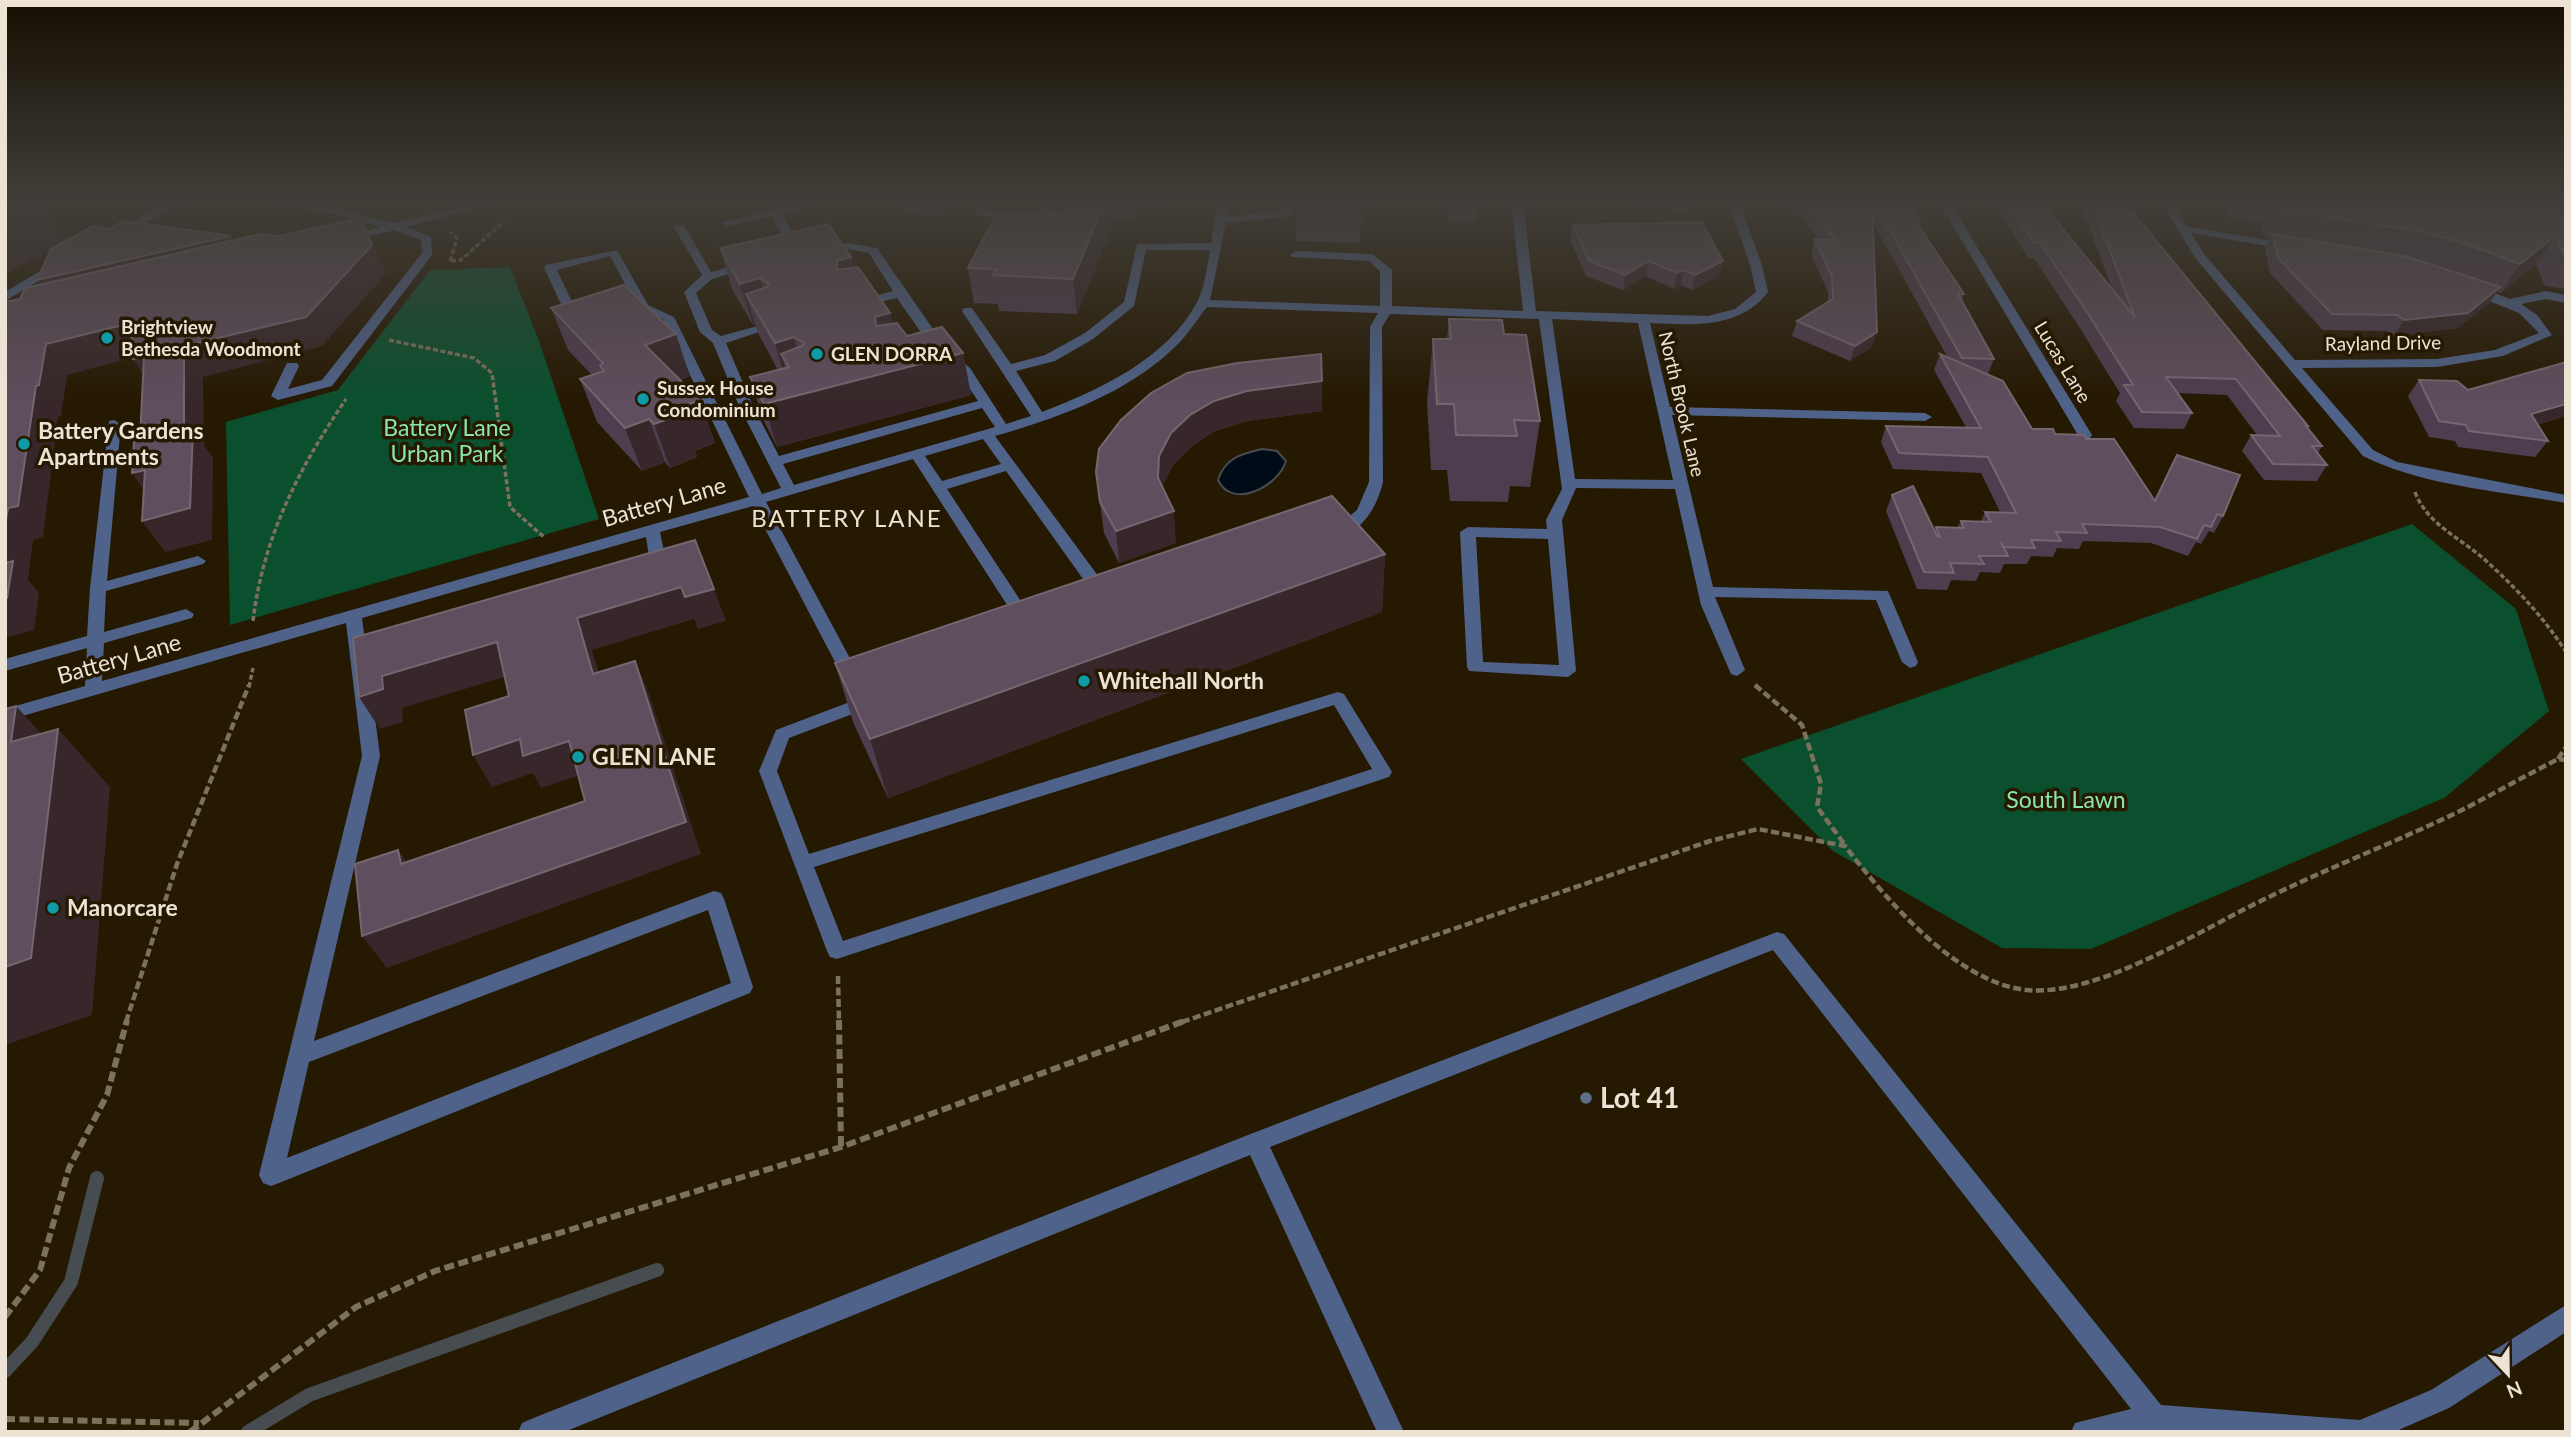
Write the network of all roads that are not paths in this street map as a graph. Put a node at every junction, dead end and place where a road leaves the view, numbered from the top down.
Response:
1 (55, 268) edge
2 (416, 268) edge
3 (550, 268) edge
4 (619, 268) edge
5 (704, 268) edge
6 (740, 268) edge
7 (884, 268) edge
8 (1137, 268) edge
9 (1210, 268) edge
10 (1384, 268) edge
11 (1529, 268) edge
12 (1757, 268) edge
13 (1984, 268) edge
14 (2210, 268) edge
15 (708, 276) junction
16 (2462, 285) edge
17 (900, 293) junction
18 (5, 297) edge
19 (2566, 299) edge
20 (1203, 303) junction
21 (2509, 303) junction
22 (853, 306) edge
23 (1386, 310) junction
24 (968, 311) dead end
25 (1537, 315) junction
26 (1643, 319) junction
27 (590, 321) edge
28 (772, 326) edge
29 (719, 341) junction
30 (2292, 364) junction
31 (292, 366) dead end
32 (1008, 369) junction
33 (986, 403) junction
34 (1664, 411) junction
35 (1039, 417) junction
36 (1925, 417) dead end
37 (114, 424) dead end
38 (1002, 428) junction
39 (986, 433) junction
40 (2085, 435) edge
41 (916, 454) junction
42 (774, 462) junction
43 (1009, 466) junction
44 (1568, 483) junction
45 (1681, 485) junction
46 (937, 487) junction
47 (789, 489) junction
48 (757, 499) junction
49 (2566, 499) edge
50 (652, 529) junction
51 (1555, 534) junction
52 (1324, 538) edge
53 (198, 561) dead end
54 (627, 580) edge
55 (98, 588) junction
56 (1706, 592) junction
57 (1116, 613) edge
58 (187, 614) dead end
59 (353, 615) junction
60 (1032, 630) edge
61 (96, 639) junction
62 (1910, 662) dead end
63 (5, 665) edge
64 (1737, 670) road end
65 (93, 690) junction
66 (5, 715) edge
67 (803, 863) junction
68 (300, 1056) junction
69 (1256, 1142) junction
70 (2566, 1317) edge
71 (2154, 1418) junction
72 (531, 1432) edge
73 (1391, 1432) edge
74 (2084, 1432) edge
75 (2360, 1432) edge

1 - 18 street
2 - 31 street
3 - 27 street
4 - 48 street
5 - 15 street
6 - 15 street
7 - 17 street
8 - 32 street
9 - 20 street, Battery Lane
10 - 23 street
11 - 25 street
12 - 26 street, North Brook Lane
13 - 40 street, Lucas Lane
14 - 30 street
15 - 29 street
16 - 21 street, Rayland Drive
17 - 22 street
17 - 33 street
19 - 21 street
20 - 23 street
20 - 35 street, Battery Lane
21 - 30 street, Rayland Drive
23 - 25 street
23 - 52 street
24 - 32 street
25 - 26 street
25 - 44 street
26 - 34 street, North Brook Lane
28 - 29 street
29 - 42 street
30 - 49 street
32 - 35 street
33 - 38 street
33 - 42 street
34 - 36 street
34 - 45 street, North Brook Lane
35 - 38 street, Battery Lane
37 - 55 street
38 - 39 street, Battery Lane
39 - 41 street, Battery Lane
39 - 43 street
41 - 46 street
41 - 47 street, Battery Lane
42 - 47 street
43 - 46 street
43 - 57 street
44 - 45 street
44 - 51 street
45 - 56 street, North Brook Lane
46 - 60 street
47 - 48 street, Battery Lane
48 - 50 street, Battery Lane
48 - 67 street
50 - 54 street
50 - 59 street, Battery Lane
51 - 51 street
53 - 55 street
55 - 61 street
56 - 62 street
56 - 64 street, North Brook Lane
58 - 61 street
59 - 65 street, Battery Lane
59 - 68 street
61 - 63 street
61 - 65 street
65 - 66 street, Battery Lane
67 - 67 street
68 - 68 street
69 - 71 street
69 - 72 street
69 - 73 street
70 - 75 street
71 - 74 street
71 - 75 street

